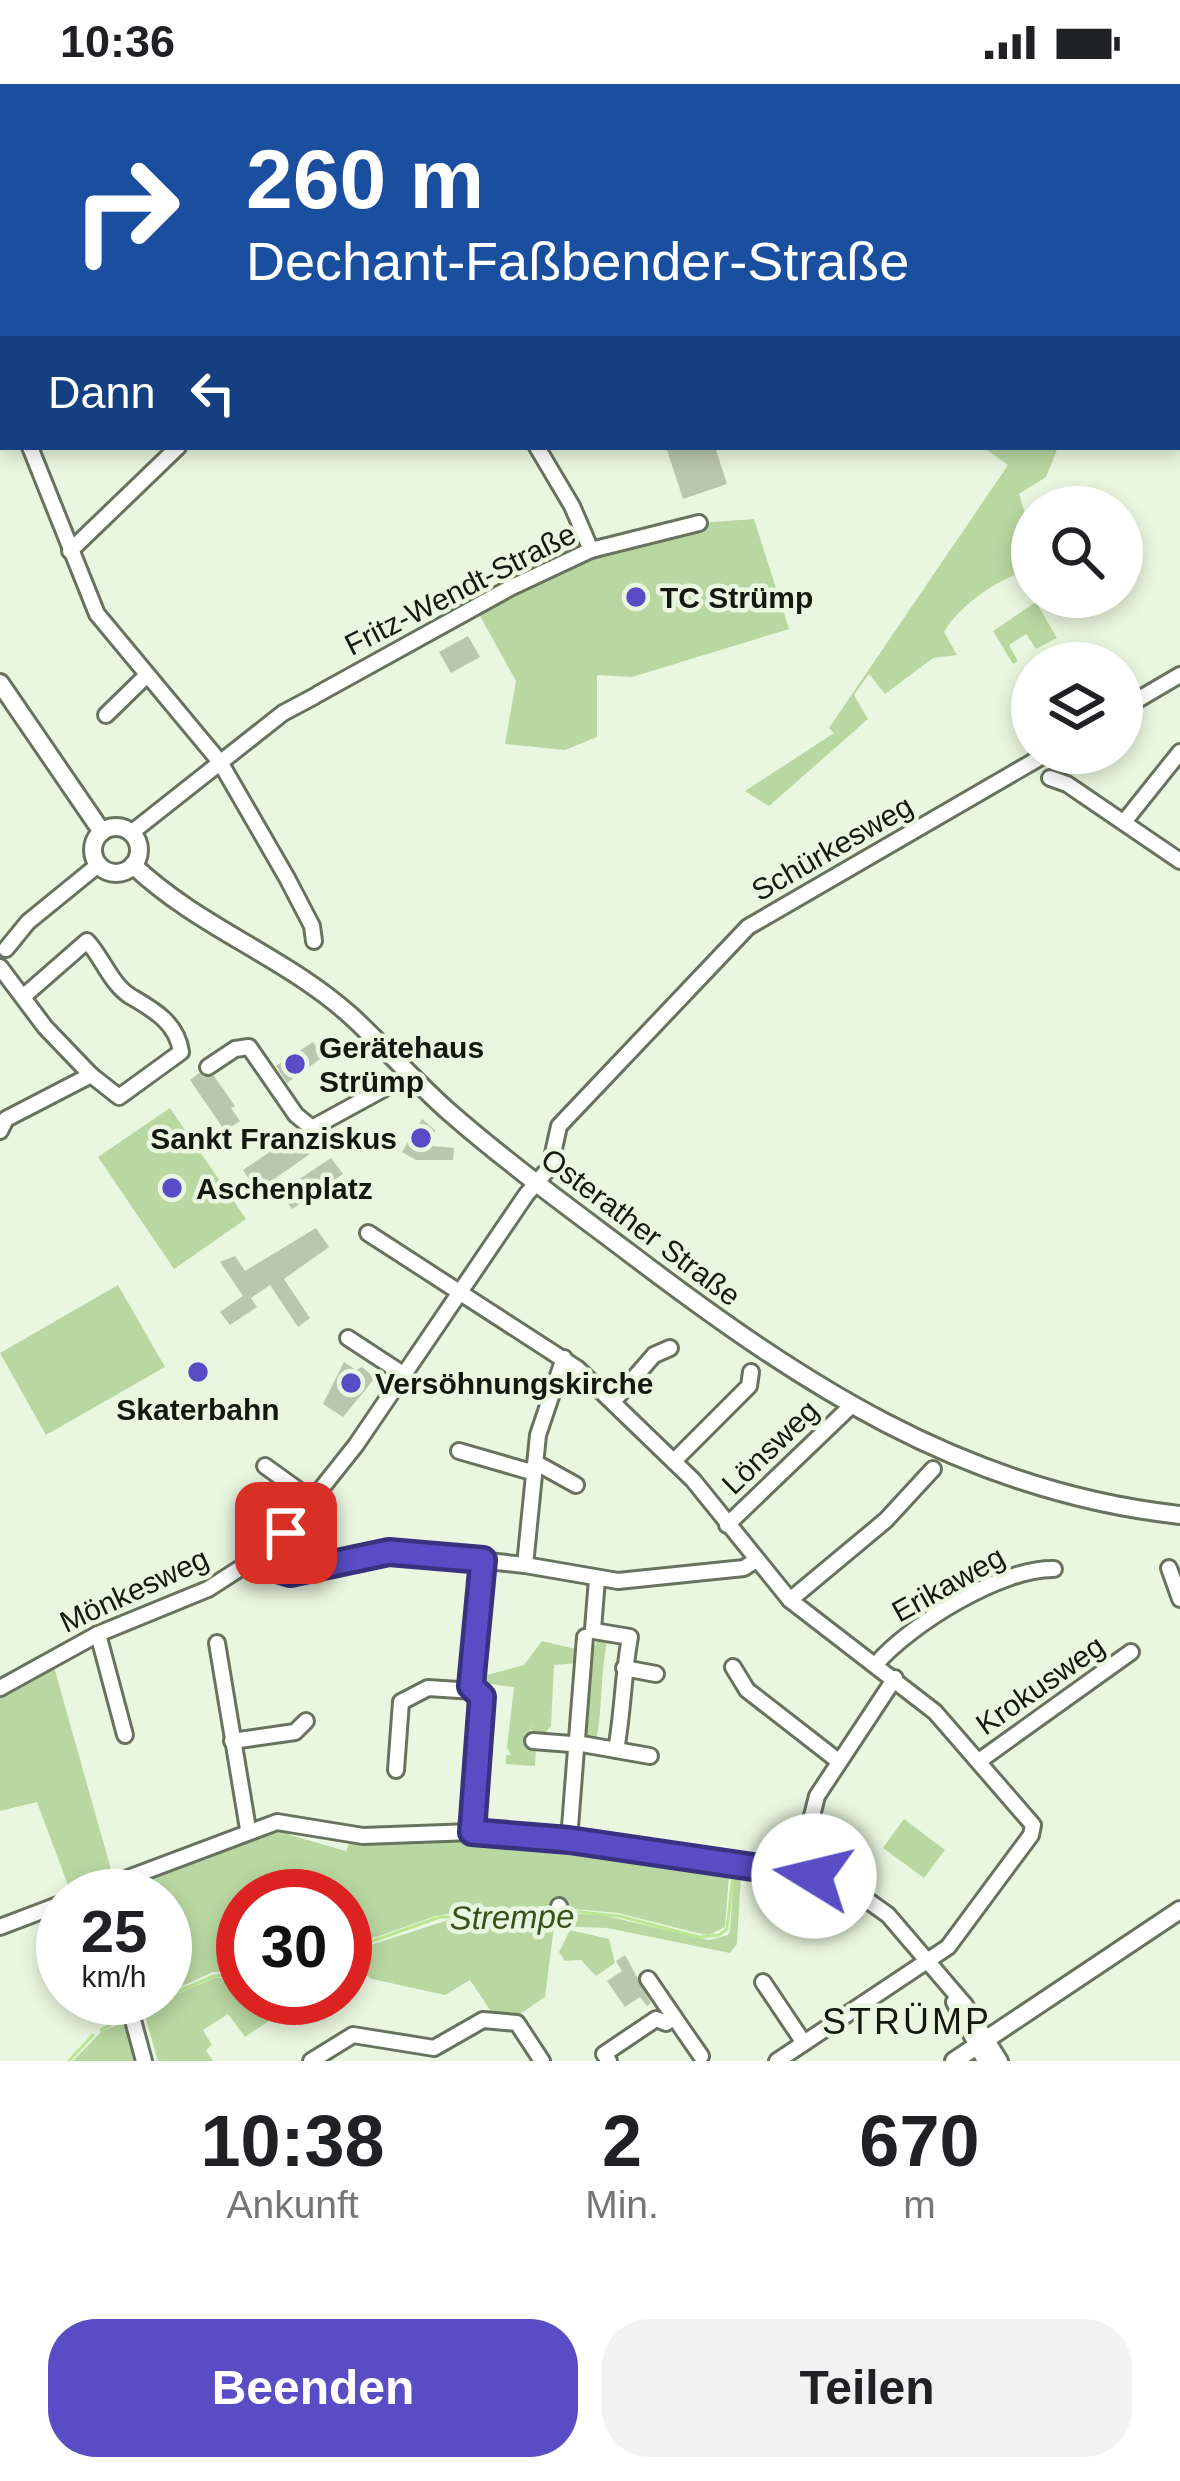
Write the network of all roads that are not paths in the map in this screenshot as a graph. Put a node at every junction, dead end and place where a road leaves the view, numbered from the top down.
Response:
1 (31, 450) edge
2 (175, 450) edge
3 (539, 450) edge
4 (699, 523) dead end
5 (591, 550) junction
6 (70, 551) junction
7 (1180, 675) edge
8 (146, 676) junction
9 (0, 683) edge
10 (1143, 697) edge
11 (106, 715) dead end
12 (1180, 752) edge
13 (220, 762) junction
14 (1012, 774) edge
15 (1050, 778) dead end
16 (1124, 822) junction
17 (98, 827) junction
18 (131, 833) junction
19 (1180, 861) edge
20 (98, 865) junction
21 (133, 865) junction
22 (2, 941) edge
23 (314, 941) dead end
24 (0, 967) edge
25 (24, 995) junction
26 (208, 1067) dead end
27 (91, 1075) junction
28 (410, 1075) junction
29 (0, 1131) edge
30 (537, 1183) junction
31 (368, 1233) dead end
32 (460, 1292) junction
33 (348, 1338) dead end
34 (670, 1348) dead end
35 (564, 1358) junction
36 (751, 1372) dead end
37 (403, 1374) junction
38 (614, 1402) junction
39 (850, 1407) junction
40 (459, 1450) dead end
41 (674, 1462) junction
42 (265, 1466) dead end
43 (534, 1468) junction
44 (933, 1469) dead end
45 (576, 1485) dead end
46 (315, 1502) junction
47 (1180, 1515) edge
48 (727, 1525) junction
49 (264, 1553) junction
50 (483, 1560) junction
51 (756, 1560) junction
52 (525, 1564) junction
53 (1169, 1568) dead end
54 (1054, 1569) dead end
55 (597, 1579) junction
56 (1180, 1599) edge
57 (790, 1600) junction
58 (591, 1632) junction
59 (98, 1634) junction
60 (217, 1642) dead end
61 (1131, 1652) dead end
62 (876, 1664) junction
63 (733, 1667) dead end
64 (624, 1668) junction
65 (656, 1674) dead end
66 (895, 1678) junction
67 (477, 1687) junction
68 (0, 1688) edge
69 (306, 1721) dead end
70 (125, 1735) dead end
71 (533, 1741) dead end
72 (232, 1742) junction
73 (577, 1744) junction
74 (616, 1750) junction
75 (650, 1756) dead end
76 (837, 1760) junction
77 (979, 1761) junction
78 (396, 1770) dead end
79 (248, 1829) junction
80 (472, 1832) junction
81 (569, 1840) junction
82 (154, 1869) edge
83 (798, 1872) junction
84 (1180, 1910) edge
85 (36, 1913) edge
86 (0, 1927) edge
87 (928, 1960) junction
88 (648, 1979) dead end
89 (763, 1982) dead end
90 (674, 2017) junction
91 (134, 2025) edge
92 (804, 2043) junction
93 (983, 2048) edge
94 (701, 2056) dead end
95 (606, 2058) edge
96 (144, 2061) edge
97 (311, 2061) edge
98 (542, 2061) edge
99 (777, 2061) edge
100 (954, 2061) edge
101 (1000, 2061) edge

1 - 6 street
2 - 6 street
3 - 5 street
4 - 5 street, Fritz-Wendt-Straße
5 - 13 street, Fritz-Wendt-Straße
6 - 8 street
7 - 10 street
8 - 11 street
8 - 13 street
9 - 17 main road
12 - 16 street
13 - 18 street, Fritz-Wendt-Straße
13 - 23 street
14 - 30 street, Schürkesweg
15 - 16 street
16 - 19 street
17 - 18 main road
17 - 20 main road
18 - 21 main road
20 - 21 main road
20 - 22 street
21 - 28 main road, Osterather Straße
22 - 24 street
24 - 25 street
25 - 27 street
25 - 27 street
26 - 28 street
27 - 29 street
28 - 30 main road, Osterather Straße
30 - 32 street, Mönkesweg
30 - 39 main road, Osterather Straße
31 - 32 street
32 - 35 street
32 - 37 street, Mönkesweg
33 - 37 street
34 - 38 street
35 - 38 street
35 - 43 street
36 - 41 street
37 - 46 street, Mönkesweg
38 - 41 street
39 - 47 main road, Osterather Straße
39 - 48 street, Lönsweg
40 - 43 street
41 - 48 street
42 - 46 street
43 - 45 street
43 - 52 street
44 - 57 street
46 - 49 street, Mönkesweg
48 - 51 street
49 - 50 street
49 - 59 street, Mönkesweg
50 - 52 street
50 - 67 street
51 - 55 street
51 - 57 street
52 - 55 street
53 - 56 street
54 - 62 street, Erikaweg
55 - 58 street
57 - 62 street
58 - 64 street
58 - 73 street
59 - 68 street, Mönkesweg
59 - 70 street
60 - 72 street
61 - 77 street, Krokusweg
62 - 66 street
63 - 76 street
64 - 65 street
64 - 74 street
66 - 76 street
66 - 77 street
67 - 78 street
67 - 80 street
69 - 72 street
71 - 73 street
72 - 79 street
73 - 74 street
73 - 81 street
74 - 75 street
76 - 83 street
77 - 87 street
79 - 80 street
79 - 82 street
80 - 81 street
81 - 83 street
83 - 87 street
84 - 93 main road
85 - 86 street
87 - 92 street
87 - 93 street
88 - 90 street
89 - 92 street
90 - 94 street
90 - 95 street
91 - 96 street
92 - 99 street
93 - 100 main road
93 - 101 street
97 - 98 street

